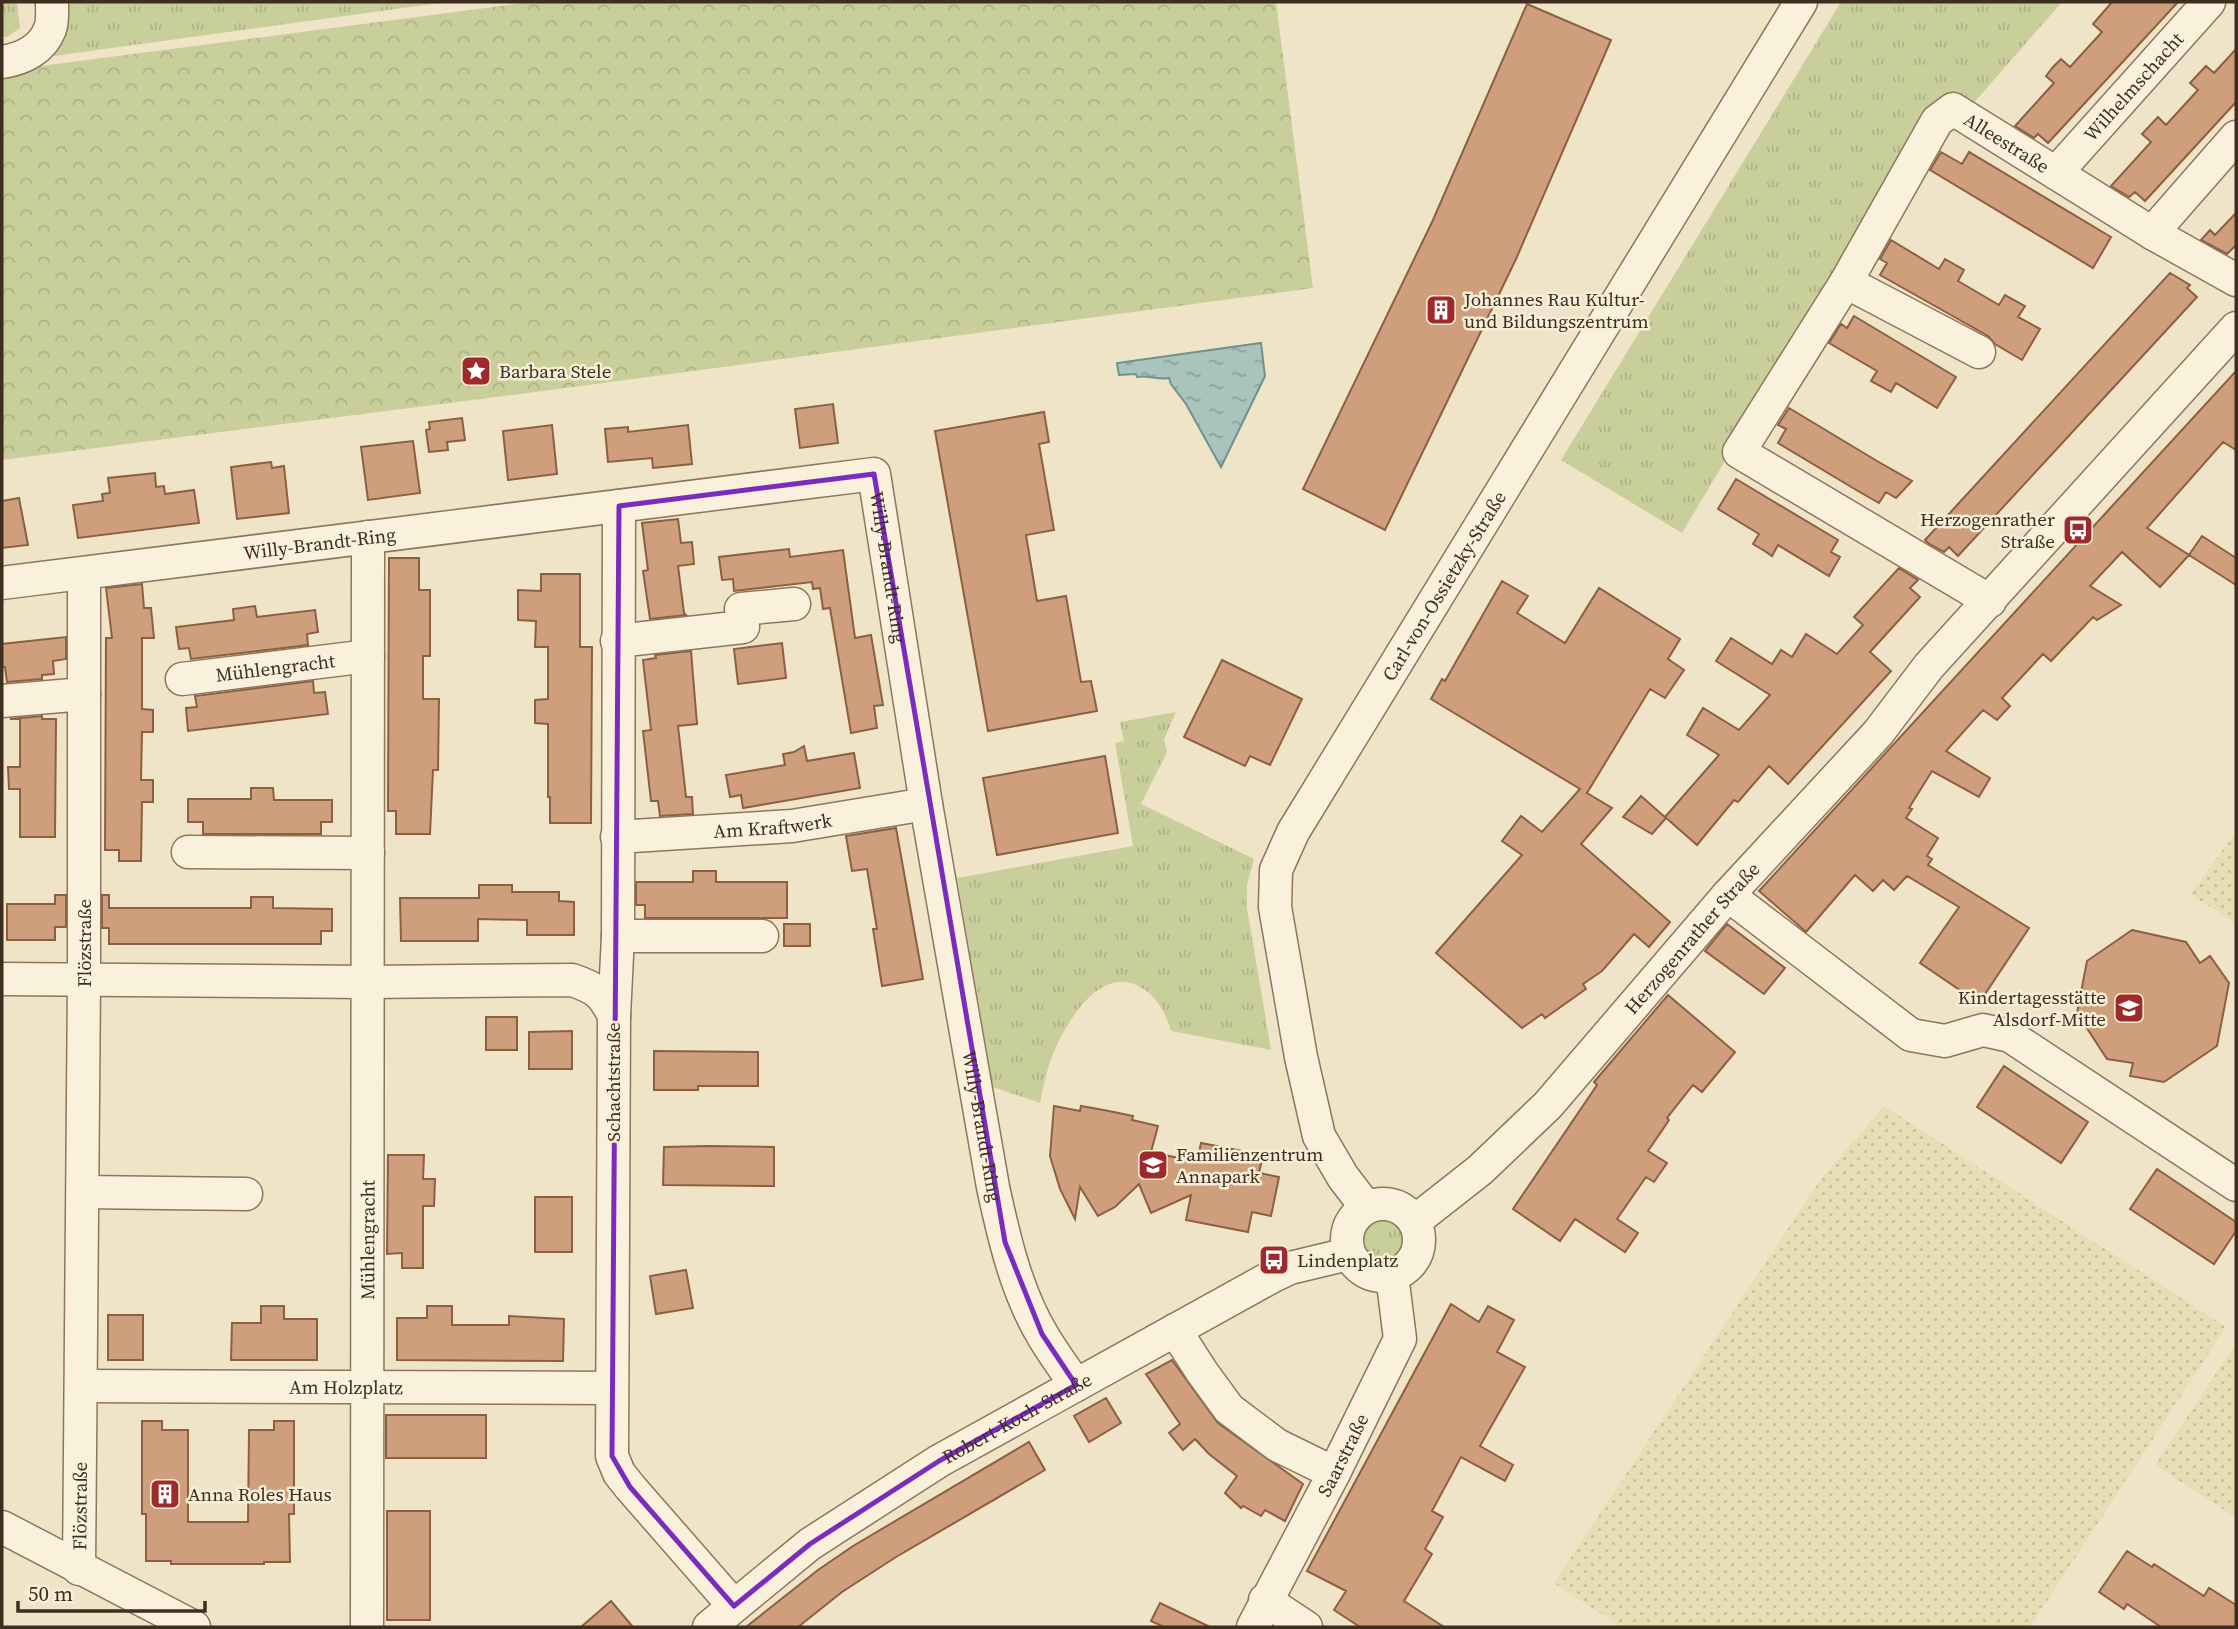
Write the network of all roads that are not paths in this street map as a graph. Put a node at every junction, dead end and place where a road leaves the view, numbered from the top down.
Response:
1 (52, 2) edge
2 (1801, 2) edge
3 (2209, 2) edge
4 (2, 62) edge
5 (2236, 136) edge
6 (2056, 173) junction
7 (2152, 233) junction
8 (2236, 280) edge
9 (1846, 282) junction
10 (2236, 328) edge
11 (1979, 352) dead end
12 (619, 506) junction
13 (368, 537) junction
14 (84, 574) junction
15 (2, 583) edge
16 (1990, 601) junction
17 (794, 604) dead end
18 (617, 641) junction
19 (368, 656) junction
20 (182, 679) dead end
21 (84, 694) junction
22 (2, 701) edge
23 (926, 803) junction
24 (618, 837) junction
25 (188, 852) dead end
26 (368, 853) junction
27 (1728, 895) junction
28 (618, 936) junction
29 (762, 936) dead end
30 (2, 979) edge
31 (84, 980) junction
32 (367, 982) junction
33 (614, 1016) junction
34 (2236, 1185) edge
35 (83, 1192) junction
36 (246, 1194) dead end
37 (1366, 1207) junction
38 (1415, 1221) junction
39 (1349, 1254) junction
40 (1392, 1275) junction
41 (1175, 1330) junction
42 (1076, 1385) junction
43 (82, 1386) junction
44 (368, 1387) junction
45 (611, 1388) junction
46 (1334, 1473) junction
47 (2, 1527) edge
48 (79, 1569) junction
49 (734, 1606) junction
50 (1259, 1614) edge
51 (194, 1627) edge
52 (367, 1627) edge
53 (709, 1627) edge
54 (1306, 1627) edge

1 - 4 street
2 - 37 street, Carl-von-Ossietzky-Straße
3 - 6 street, Wilhelmschacht
5 - 7 street
6 - 7 street, Alleestraße
6 - 9 street, Alleestraße
7 - 8 street, Alleestraße
9 - 11 street
9 - 16 street, Alleestraße
10 - 16 street, Herzogenrather Straße
12 - 13 street, Willy-Brandt-Ring
12 - 18 street
12 - 23 street, Willy-Brandt-Ring
13 - 14 street, Willy-Brandt-Ring
13 - 19 street, Mühlengracht
14 - 15 street, Willy-Brandt-Ring
14 - 21 street, Flözstraße
16 - 27 street, Herzogenrather Straße
17 - 18 street
18 - 24 street
19 - 20 street, Mühlengracht
19 - 26 street, Mühlengracht
21 - 22 street
21 - 31 street, Flözstraße
23 - 24 street, Am Kraftwerk
23 - 42 street, Willy-Brandt-Ring
24 - 28 street
25 - 26 street
26 - 32 street, Mühlengracht
27 - 34 street
27 - 38 street, Herzogenrather Straße
28 - 29 street
28 - 33 street
30 - 31 street, Schachtstraße
31 - 32 street, Schachtstraße
31 - 35 street, Flözstraße
32 - 33 street, Schachtstraße
32 - 44 street, Mühlengracht
33 - 45 street, Schachtstraße
35 - 36 street
35 - 43 street, Flözstraße
37 - 38 street
37 - 39 street
38 - 40 street
39 - 40 street
39 - 41 street, Robert-Koch-Straße
40 - 46 street, Saarstraße
41 - 42 street, Robert-Koch-Straße
41 - 46 street
42 - 49 street, Robert-Koch-Straße
43 - 44 street, Am Holzplatz
43 - 48 street, Flözstraße
44 - 45 street, Am Holzplatz
44 - 52 street, Mühlengracht
45 - 49 street, Schachtstraße
46 - 50 street, Saarstraße
47 - 48 street
48 - 51 street
49 - 53 street, Robert-Koch-Straße
50 - 54 street

